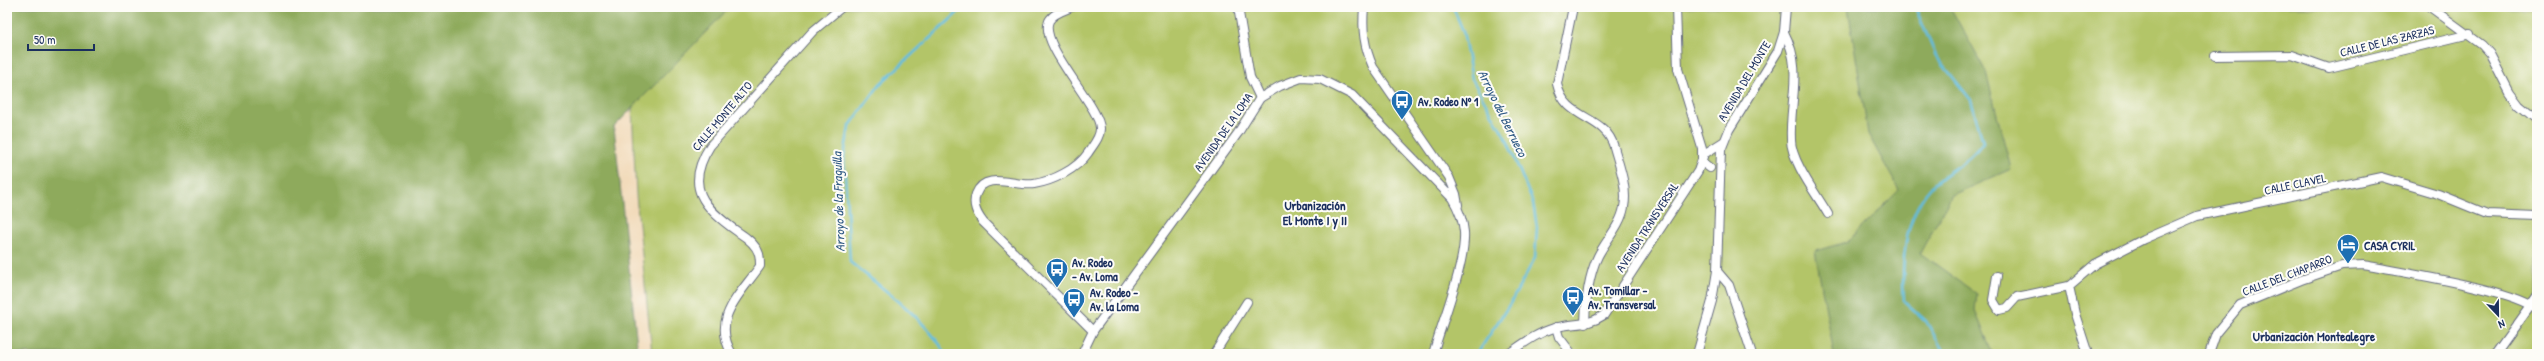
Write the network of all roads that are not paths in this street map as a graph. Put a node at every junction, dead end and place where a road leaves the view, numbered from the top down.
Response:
1 (842, 7) edge
2 (1072, 7) edge
3 (1238, 7) edge
4 (1364, 7) edge
5 (1573, 7) edge
6 (1676, 7) edge
7 (1786, 7) edge
8 (2430, 7) edge
9 (1784, 32) junction
10 (2470, 34) junction
11 (1778, 50) junction
12 (1792, 54) junction
13 (2215, 56) dead end
14 (1260, 98) junction
15 (2537, 120) edge
16 (1723, 142) junction
17 (1702, 148) junction
18 (1711, 151) junction
19 (1702, 160) junction
20 (1719, 160) junction
21 (1442, 167) junction
22 (1710, 168) junction
23 (1698, 171) junction
24 (1718, 182) junction
25 (1439, 184) junction
26 (1458, 208) junction
27 (1828, 214) dead end
28 (2537, 216) edge
29 (1717, 271) junction
30 (1997, 276) dead end
31 (2069, 286) junction
32 (2537, 297) edge
33 (1247, 302) dead end
34 (2534, 307) edge
35 (1585, 324) junction
36 (1556, 327) junction
37 (1093, 331) junction
38 (732, 354) edge
39 (1082, 354) edge
40 (1214, 354) edge
41 (1433, 354) edge
42 (1508, 354) edge
43 (1572, 354) edge
44 (1697, 354) edge
45 (1752, 354) edge
46 (2088, 354) edge
47 (2209, 354) edge
48 (2496, 354) edge

1 - 38 street, CALLE MONTE ALTO
2 - 37 street
3 - 14 street
4 - 21 street
5 - 35 street
6 - 17 street
7 - 9 street, AVENIDA DEL MONTE
8 - 10 street
9 - 11 street, AVENIDA DEL MONTE
9 - 12 street
10 - 13 street, CALLE DE LAS ZARZAS
10 - 15 street
11 - 12 street
11 - 16 street, AVENIDA DEL MONTE
12 - 27 street
14 - 25 street, AVENIDA DE LA LOMA
14 - 37 street, AVENIDA DE LA LOMA
16 - 18 street, AVENIDA DEL MONTE
16 - 20 street, AVENIDA DEL MONTE
17 - 18 street
17 - 19 street
18 - 19 street
18 - 20 street
19 - 22 street
19 - 23 street, AVENIDA TRANSVERSAL
20 - 22 street
20 - 24 street, AVENIDA DEL MONTE
21 - 25 street
21 - 26 street
22 - 23 street
22 - 24 street
23 - 35 street, AVENIDA TRANSVERSAL
24 - 29 street, AVENIDA DEL MONTE
25 - 26 street, AVENIDA DE LA LOMA
26 - 41 street, AVENIDA DE LA LOMA
28 - 31 street, CALLE CLAVEL
29 - 44 street, AVENIDA DEL MONTE
29 - 45 street
30 - 31 street, CALLE CLAVEL
31 - 46 street
32 - 34 street
33 - 40 street
34 - 47 street, CALLE DEL CHAPARRO
34 - 48 street
35 - 36 street, AVENIDA TRANSVERSAL
36 - 42 street, AVENIDA TRANSVERSAL
36 - 43 street
37 - 39 street, AVENIDA DE LA LOMA

